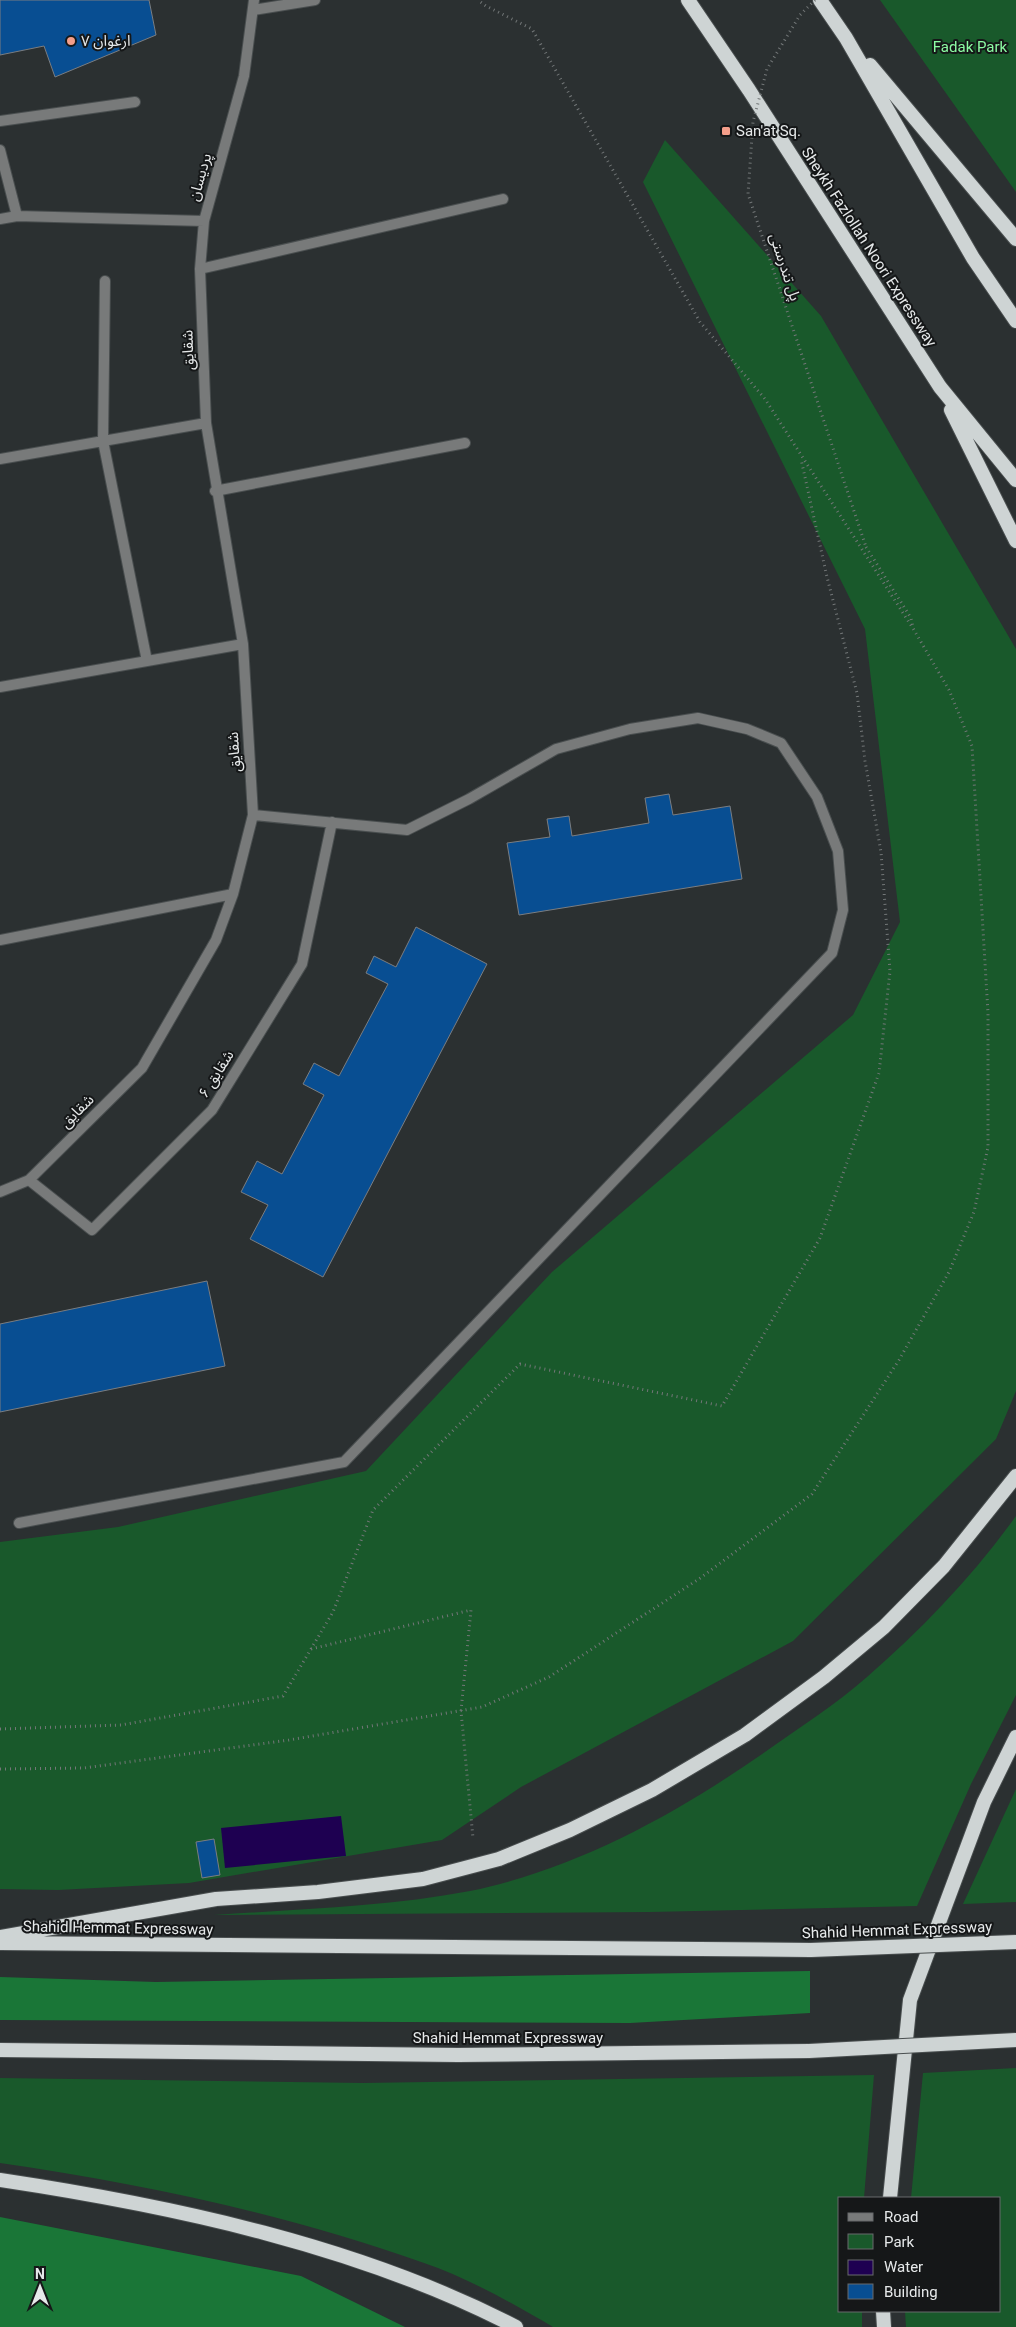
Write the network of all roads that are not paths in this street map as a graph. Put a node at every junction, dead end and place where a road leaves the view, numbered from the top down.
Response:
1 (315, 0) edge
2 (688, 0) edge
3 (820, 0) edge
4 (254, 5) edge
5 (846, 38) junction
6 (135, 102) dead end
7 (0, 121) edge
8 (0, 150) edge
9 (503, 199) dead end
10 (17, 216) junction
11 (0, 219) edge
12 (204, 221) junction
13 (1016, 239) edge
14 (200, 269) junction
15 (105, 281) dead end
16 (1016, 321) edge
17 (940, 387) junction
18 (206, 423) junction
19 (103, 441) junction
20 (465, 442) dead end
21 (0, 459) edge
22 (1016, 480) edge
23 (215, 491) junction
24 (1016, 542) edge
25 (243, 644) junction
26 (147, 661) junction
27 (0, 687) edge
28 (253, 815) junction
29 (332, 822) junction
30 (233, 894) junction
31 (0, 940) edge
32 (29, 1180) junction
33 (0, 1192) edge
34 (1016, 1476) edge
35 (19, 1523) dead end
36 (1016, 1737) edge
37 (0, 1937) edge
38 (1016, 1942) edge
39 (0, 1943) edge
40 (1016, 2040) edge
41 (0, 2050) edge
42 (0, 2180) edge
43 (890, 2197) edge
44 (883, 2312) edge
45 (516, 2327) edge
46 (884, 2327) edge

1 - 4 street
2 - 17 highway, Sheykh Fazlollah Noori Expressway
3 - 5 highway
4 - 12 street, پردیسان
5 - 13 highway
5 - 16 highway
6 - 7 street
8 - 10 street
9 - 14 street
10 - 11 street, پردیسان
10 - 12 street, پردیسان
12 - 14 street, شقایق
14 - 18 street, شقایق
15 - 19 street
17 - 22 highway, Sheykh Fazlollah Noori Expressway
17 - 24 highway
18 - 19 street
18 - 23 street, شقایق
19 - 21 street
19 - 26 street
20 - 23 street
23 - 25 street, شقایق
25 - 26 street
25 - 28 street, شقایق
26 - 27 street
28 - 29 street
28 - 30 street, شقایق
29 - 32 street, شقایق ۶
29 - 35 street
30 - 31 street
30 - 32 street, شقایق
32 - 33 street, شقایق
34 - 37 highway
36 - 43 highway
38 - 39 highway, Shahid Hemmat Expressway, bridge
40 - 41 highway, Shahid Hemmat Expressway, bridge
42 - 45 highway
44 - 46 highway

